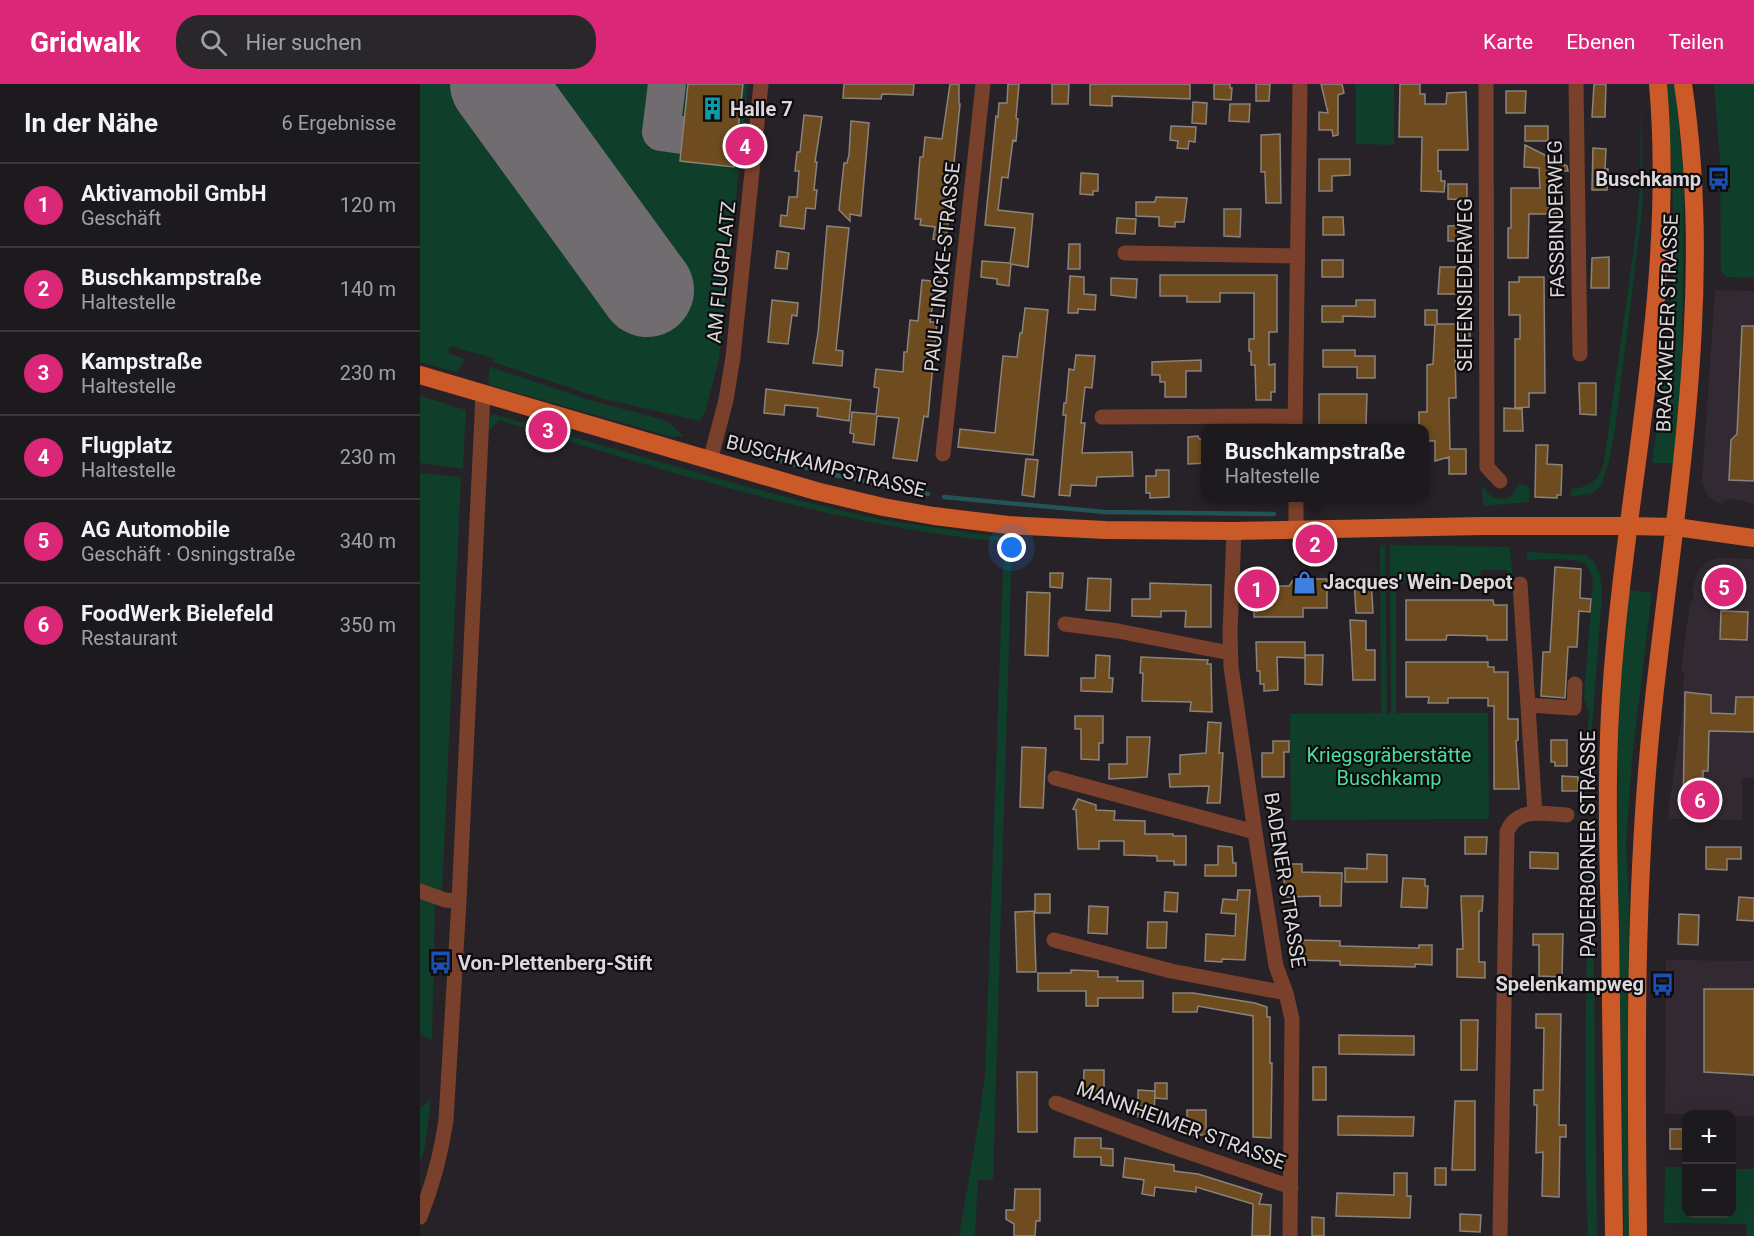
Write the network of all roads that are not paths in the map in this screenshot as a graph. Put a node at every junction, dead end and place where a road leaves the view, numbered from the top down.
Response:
1 (761, 84) edge
2 (983, 84) edge
3 (1300, 84) edge
4 (1486, 84) edge
5 (1576, 84) edge
6 (1658, 84) edge
7 (1683, 84) edge
8 (1125, 253) dead end
9 (1296, 256) junction
10 (1580, 354) dead end
11 (420, 375) edge
12 (483, 394) junction
13 (1102, 417) dead end
14 (1295, 422) edge
15 (943, 454) dead end
16 (710, 461) junction
17 (1500, 481) dead end
18 (1296, 502) edge
19 (1629, 526) junction
20 (1676, 527) junction
21 (1296, 530) junction
22 (1234, 531) junction
23 (1754, 538) edge
24 (1520, 584) dead end
25 (1065, 624) dead end
26 (1230, 653) junction
27 (1575, 684) dead end
28 (1528, 705) junction
29 (1054, 778) dead end
30 (1535, 813) junction
31 (1567, 815) dead end
32 (1255, 832) junction
33 (420, 891) edge
34 (459, 901) junction
35 (1054, 940) dead end
36 (1286, 993) junction
37 (1056, 1102) dead end
38 (1291, 1186) junction
39 (420, 1217) edge
40 (1290, 1236) edge
41 (1500, 1236) edge
42 (1614, 1236) edge
43 (1638, 1236) edge

1 - 16 street, AM FLUGPLATZ
2 - 15 street, PAUL-LINCKE-STRASSE
3 - 9 street
4 - 17 street, SEIFENSIEDERWEG
5 - 10 street, FASSBINDERWEG
6 - 19 main road, BRACKWEDER STRASSE
7 - 20 main road, BRACKWEDER STRASSE
8 - 9 street
9 - 14 street
11 - 12 main road, BUSCHKAMPSTRASSE
12 - 16 main road, BUSCHKAMPSTRASSE
12 - 34 street
13 - 14 street
16 - 22 main road, BUSCHKAMPSTRASSE
18 - 21 street
19 - 20 main road, BUSCHKAMPSTRASSE
19 - 21 main road, BUSCHKAMPSTRASSE
19 - 42 main road, PADERBORNER STRASSE
20 - 23 main road, BUSCHKAMPSTRASSE
20 - 43 main road
21 - 22 main road, BUSCHKAMPSTRASSE
22 - 26 street, BADENER STRASSE
24 - 28 street
25 - 26 street
26 - 32 street, BADENER STRASSE
27 - 28 street
28 - 30 street
29 - 32 street
30 - 31 street
30 - 41 street
32 - 36 street, BADENER STRASSE
33 - 34 street
34 - 39 street
35 - 36 street
36 - 38 street, BADENER STRASSE
37 - 38 street, MANNHEIMER STRASSE
38 - 40 street, BADENER STRASSE

